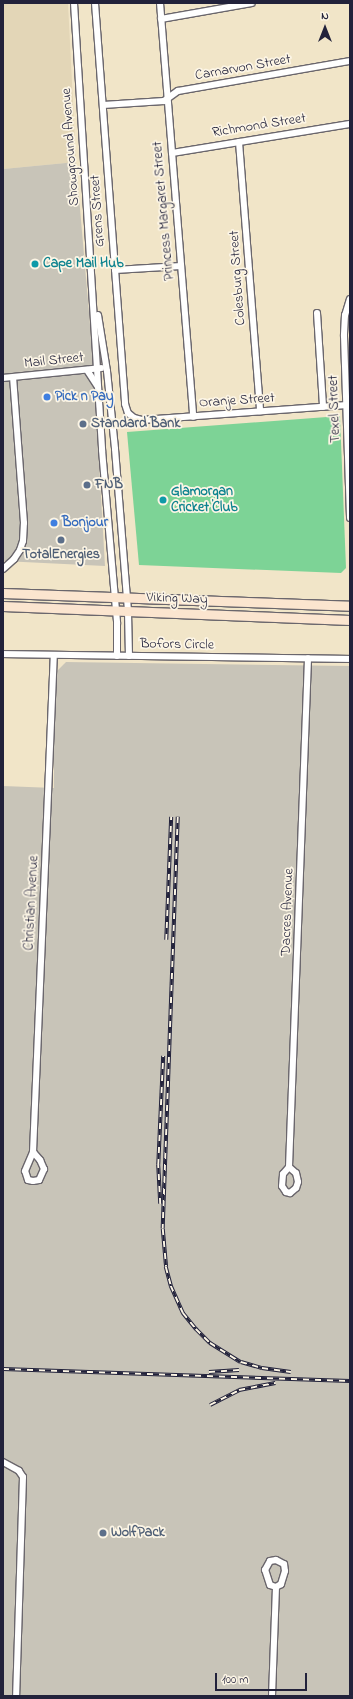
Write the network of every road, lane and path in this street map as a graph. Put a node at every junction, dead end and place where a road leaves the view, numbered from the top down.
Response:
1 (74, 3) edge
2 (95, 3) edge
3 (160, 3) edge
4 (252, 3) edge
5 (161, 19) junction
6 (350, 61) edge
7 (167, 99) junction
8 (103, 105) junction
9 (350, 124) edge
10 (240, 142) junction
11 (172, 153) junction
12 (181, 266) junction
13 (115, 270) junction
14 (93, 290) junction
15 (349, 303) edge
16 (317, 313) dead end
17 (98, 368) junction
18 (107, 368) junction
19 (87, 370) junction
20 (3, 378) edge
21 (13, 378) junction
22 (99, 388) junction
23 (346, 405) junction
24 (323, 407) junction
25 (260, 412) junction
26 (130, 415) joint
27 (193, 416) junction
28 (350, 518) edge
29 (3, 569) edge
30 (3, 593) edge
31 (114, 597) junction
32 (127, 598) junction
33 (3, 606) edge
34 (350, 606) edge
35 (116, 611) junction
36 (128, 612) junction
37 (350, 620) edge
38 (3, 654) edge
39 (54, 655) junction
40 (117, 656) junction
41 (129, 656) junction
42 (308, 658) junction
43 (350, 659) edge
44 (33, 1152) dead end
45 (289, 1167) dead end
46 (3, 1462) edge
47 (12, 1466) junction
48 (3, 1467) edge
49 (276, 1587) dead end
50 (16, 1696) edge
51 (272, 1696) edge

1 - 14 street, Showground Avenue
2 - 8 street, Grens Street
3 - 5 street, Princess Margaret Street
4 - 5 street
5 - 7 street, Princess Margaret Street
6 - 7 street, Carnarvon Street
7 - 8 street, Carnarvon Street
7 - 11 street, Princess Margaret Street
8 - 13 street, Grens Street
9 - 10 street, Richmond Street
10 - 11 street, Richmond Street
10 - 25 street, Colesburg Street
11 - 12 street, Princess Margaret Street
12 - 13 street
12 - 27 street, Princess Margaret Street
13 - 26 street, Grens Street
14 - 17 street, Showground Avenue
14 - 18 street, Showground Avenue
15 - 23 street, Texel Street
16 - 24 street
17 - 18 street, Mail Street
17 - 19 street, Mail Street
17 - 22 street, Showground Avenue
18 - 32 street, Showground Avenue
19 - 21 street, Mail Street
19 - 22 street
20 - 21 street, Mail Street
21 - 29 street
22 - 31 street, Showground Avenue
23 - 24 street, Oranje Street
23 - 28 street, Texel Street
24 - 25 street, Oranje Street
25 - 27 street, Oranje Street
26 - 27 street, Oranje Street
30 - 31 main road, Viking Way
31 - 32 main road, Viking Way
31 - 35 street, Showground Avenue
32 - 34 main road, Viking Way
32 - 36 street, Showground Avenue
33 - 35 main road, Viking Way
35 - 36 main road, Viking Way
35 - 40 street, Showground Avenue
36 - 37 main road, Viking Way
36 - 41 street, Showground Avenue
38 - 39 street, Bofors Circle
39 - 40 street, Bofors Circle
39 - 44 street, Christian Avenue
40 - 41 street, Bofors Circle
41 - 42 street, Bofors Circle
42 - 43 street, Bofors Circle
42 - 45 street, Dacres Avenue
46 - 47 street
47 - 48 street
47 - 50 street
49 - 51 street

